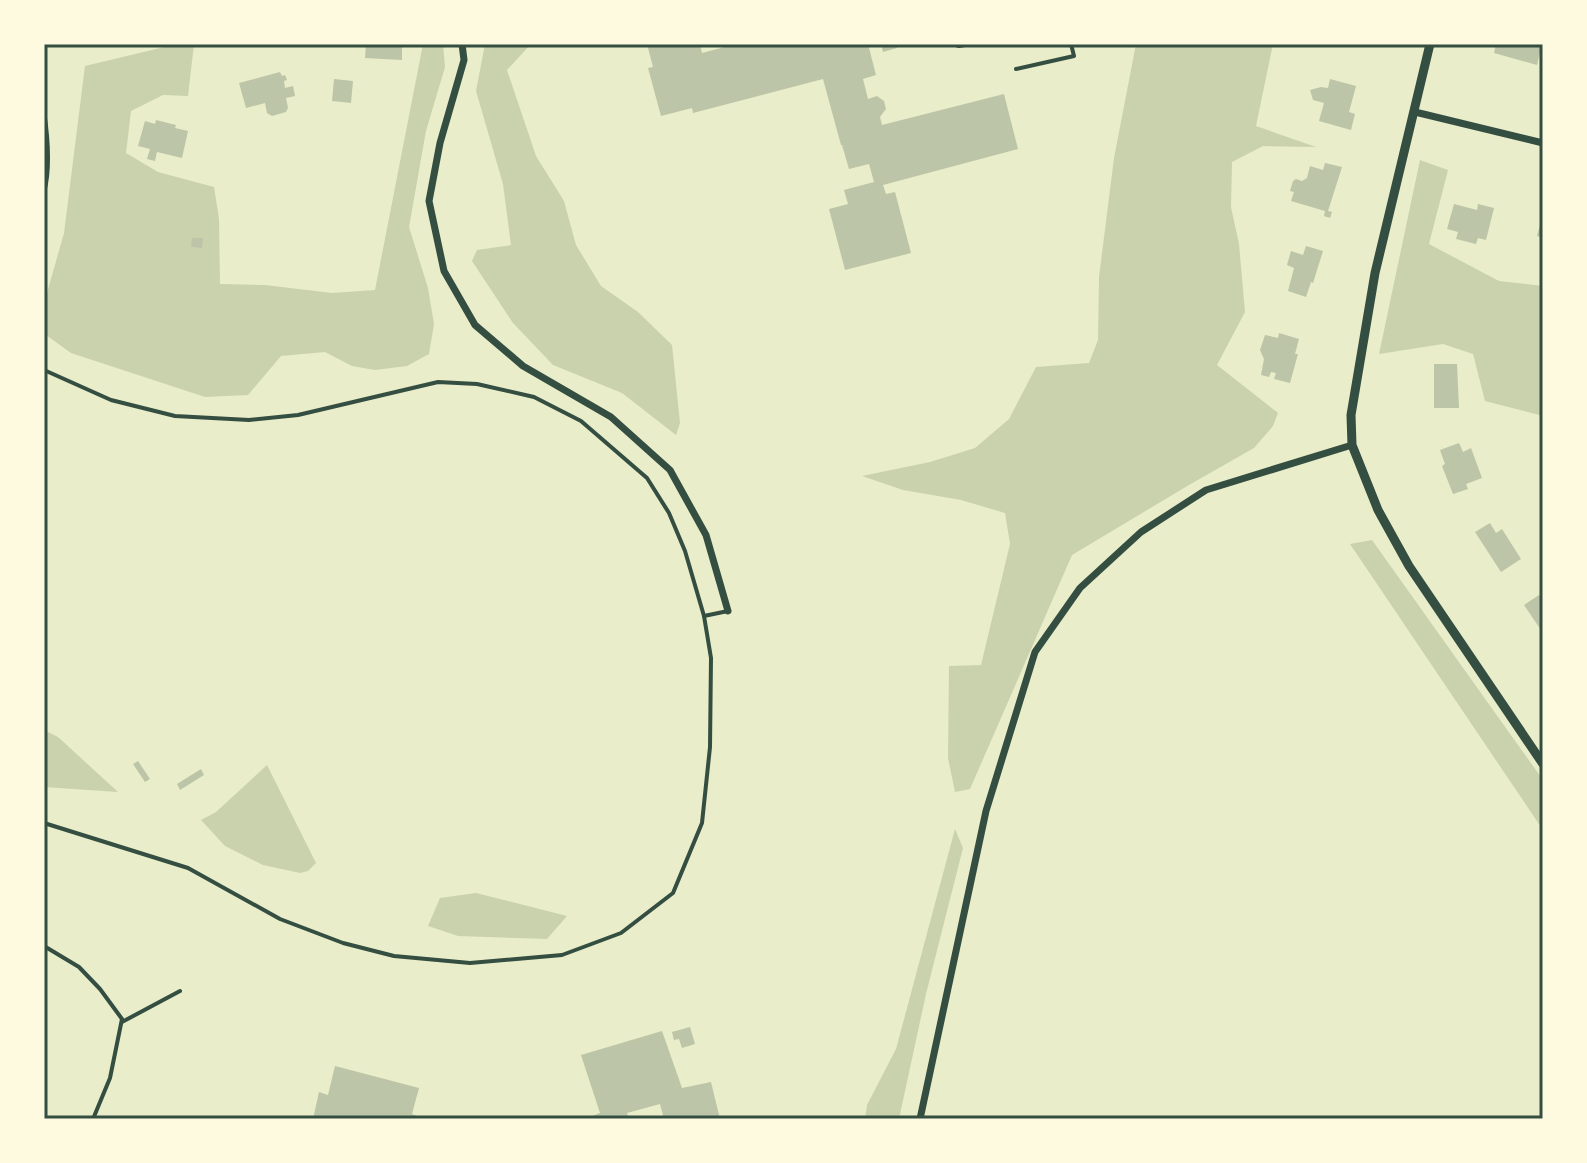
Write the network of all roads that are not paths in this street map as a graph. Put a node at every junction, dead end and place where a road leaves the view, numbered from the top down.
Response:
1 (462, 44) edge
2 (953, 44) edge
3 (971, 44) edge
4 (1071, 44) edge
5 (1430, 44) edge
6 (1016, 69) dead end
7 (44, 111) edge
8 (1415, 112) junction
9 (1543, 143) edge
10 (44, 193) edge
11 (44, 370) edge
12 (1352, 445) junction
13 (728, 611) joint
14 (704, 616) junction
15 (1543, 764) edge
16 (44, 823) edge
17 (44, 946) edge
18 (180, 991) dead end
19 (122, 1022) junction
20 (93, 1119) edge
21 (920, 1119) edge

1 - 13 street
2 - 3 lane
4 - 6 lane
5 - 8 street
7 - 10 lane
8 - 9 street
8 - 12 street
11 - 14 lane
12 - 15 street
12 - 21 street
13 - 14 lane
14 - 16 lane
17 - 19 lane
18 - 19 lane
19 - 20 lane

